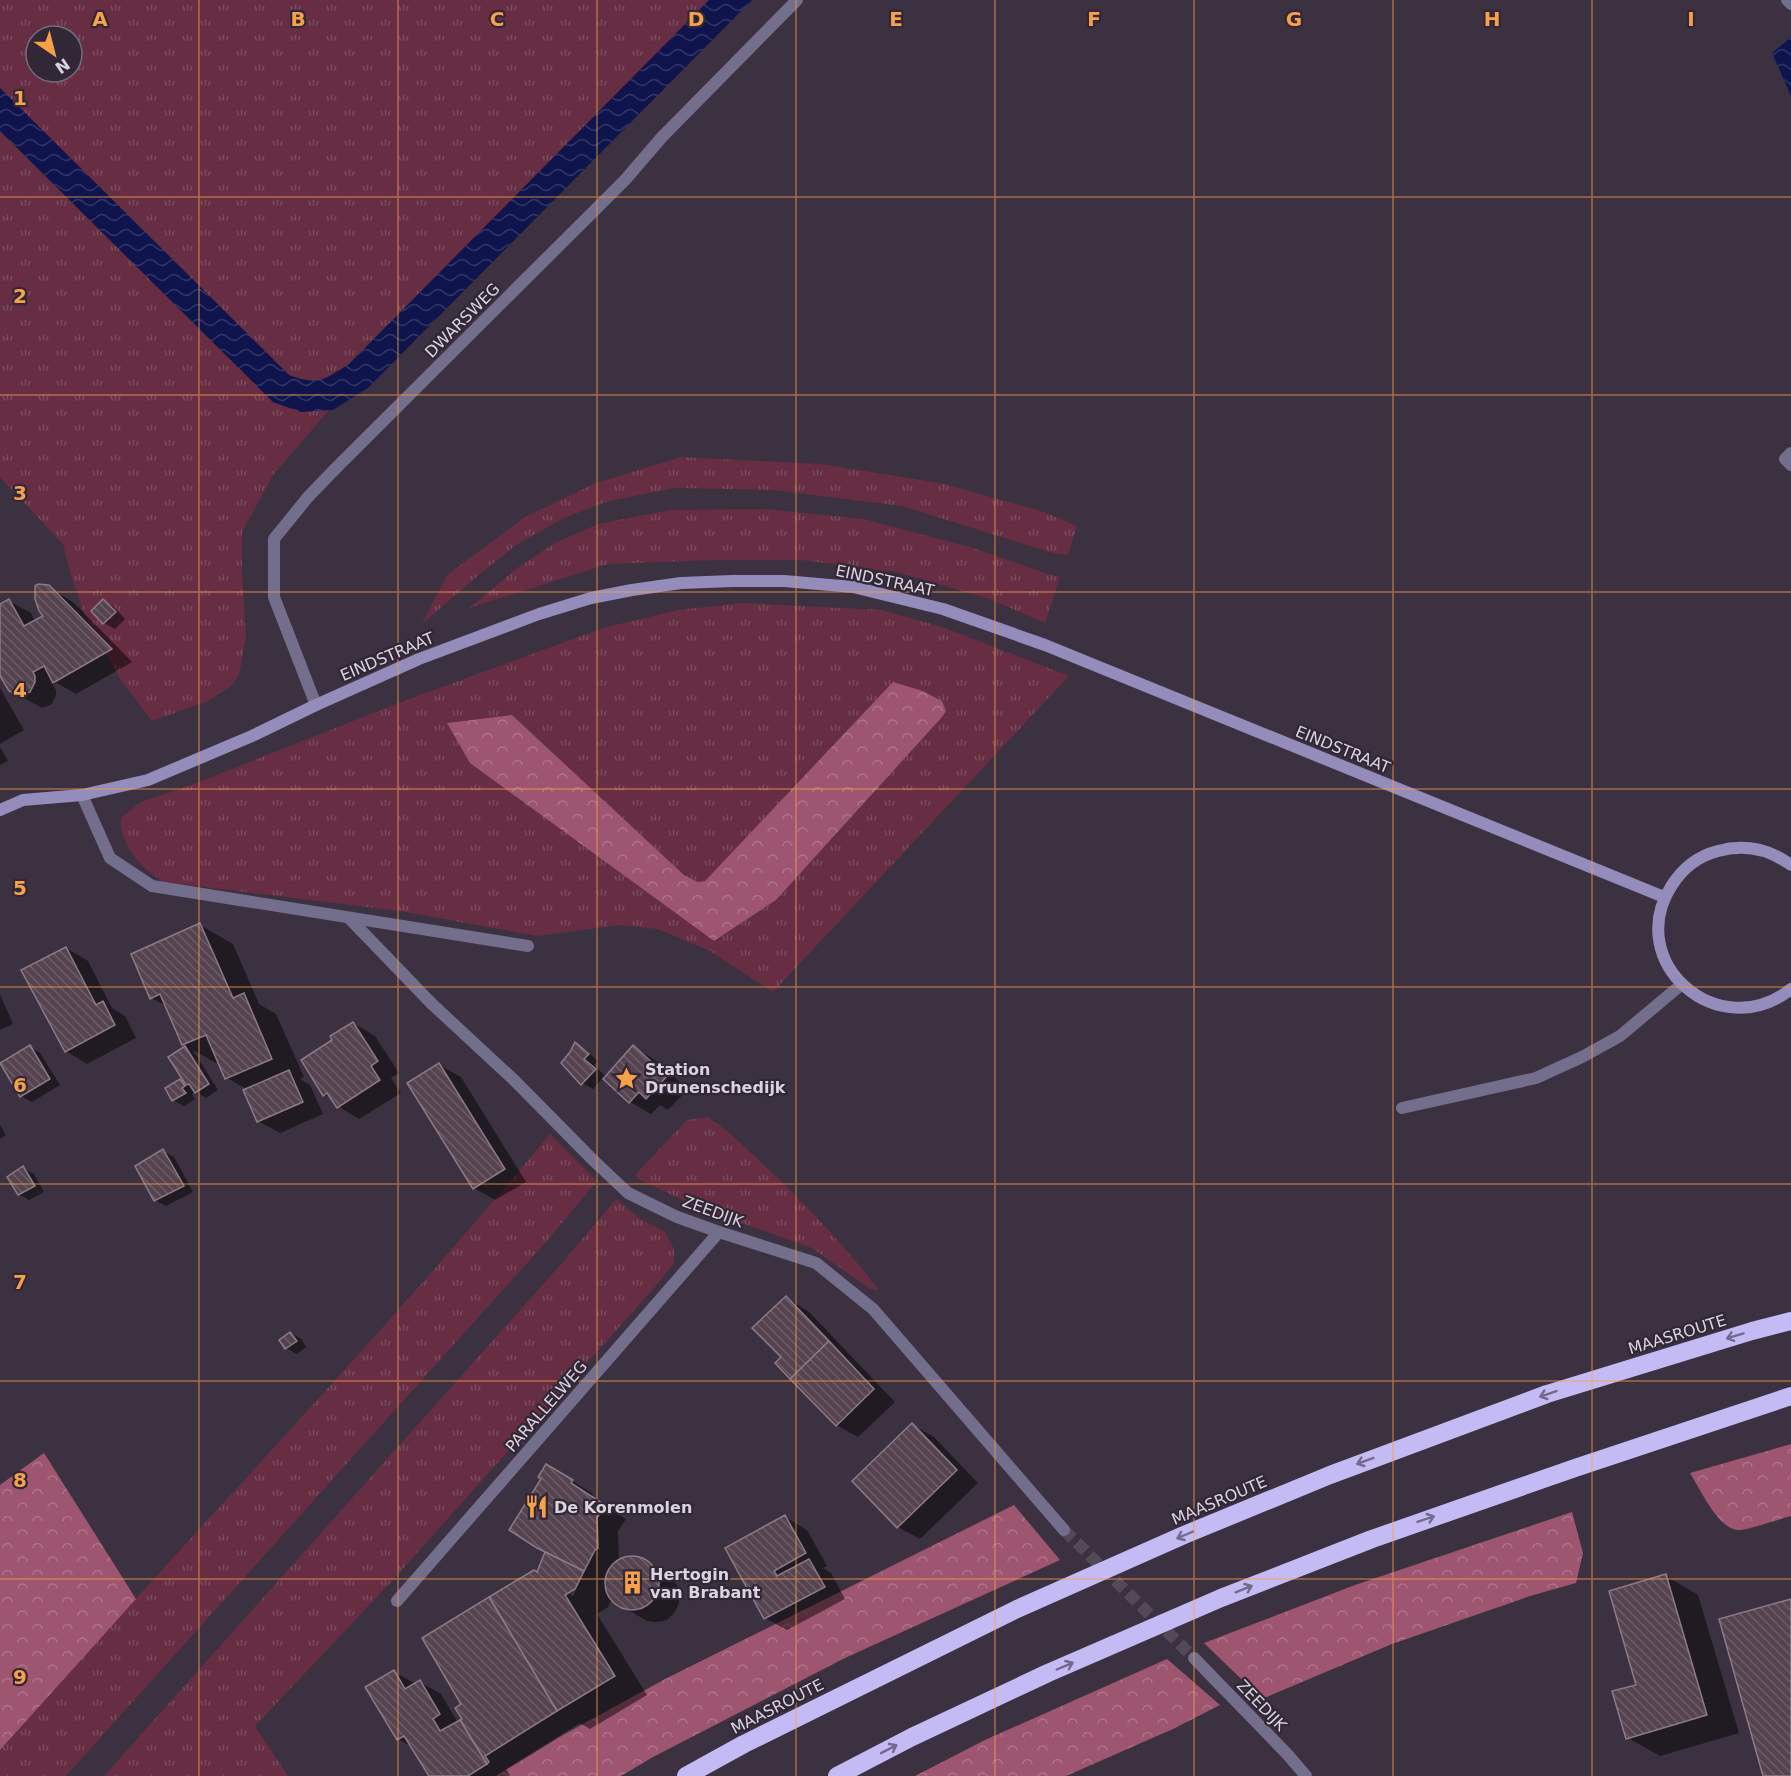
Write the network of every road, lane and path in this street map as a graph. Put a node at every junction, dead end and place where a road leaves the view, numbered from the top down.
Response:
1 (796, 0) edge
2 (1787, 0) edge
3 (1791, 4) edge
4 (1791, 453) edge
5 (1791, 465) edge
6 (315, 705) junction
7 (82, 795) junction
8 (0, 810) edge
9 (1791, 863) edge
10 (1664, 897) junction
11 (349, 918) junction
12 (528, 946) dead end
13 (1682, 984) junction
14 (1791, 989) edge
15 (1402, 1108) dead end
16 (719, 1232) junction
17 (1791, 1321) edge
18 (1791, 1396) edge
19 (1064, 1530) tunnel mouth
20 (397, 1601) dead end
21 (1194, 1658) tunnel mouth
22 (686, 1776) edge
23 (837, 1776) edge
24 (1305, 1776) edge

1 - 6 street, DWARSWEG
2 - 3 street
4 - 5 street
6 - 7 main road, EINDSTRAAT
6 - 10 main road, EINDSTRAAT
7 - 8 main road, EINDSTRAAT
7 - 11 street
9 - 10 main road
10 - 13 main road
11 - 12 street
11 - 16 street, ZEEDIJK
13 - 14 main road
13 - 15 street
16 - 19 street, ZEEDIJK
16 - 20 street, PARALLELWEG
17 -> 22 highway, MAASROUTE
23 -> 18 highway
21 - 24 street, ZEEDIJK

